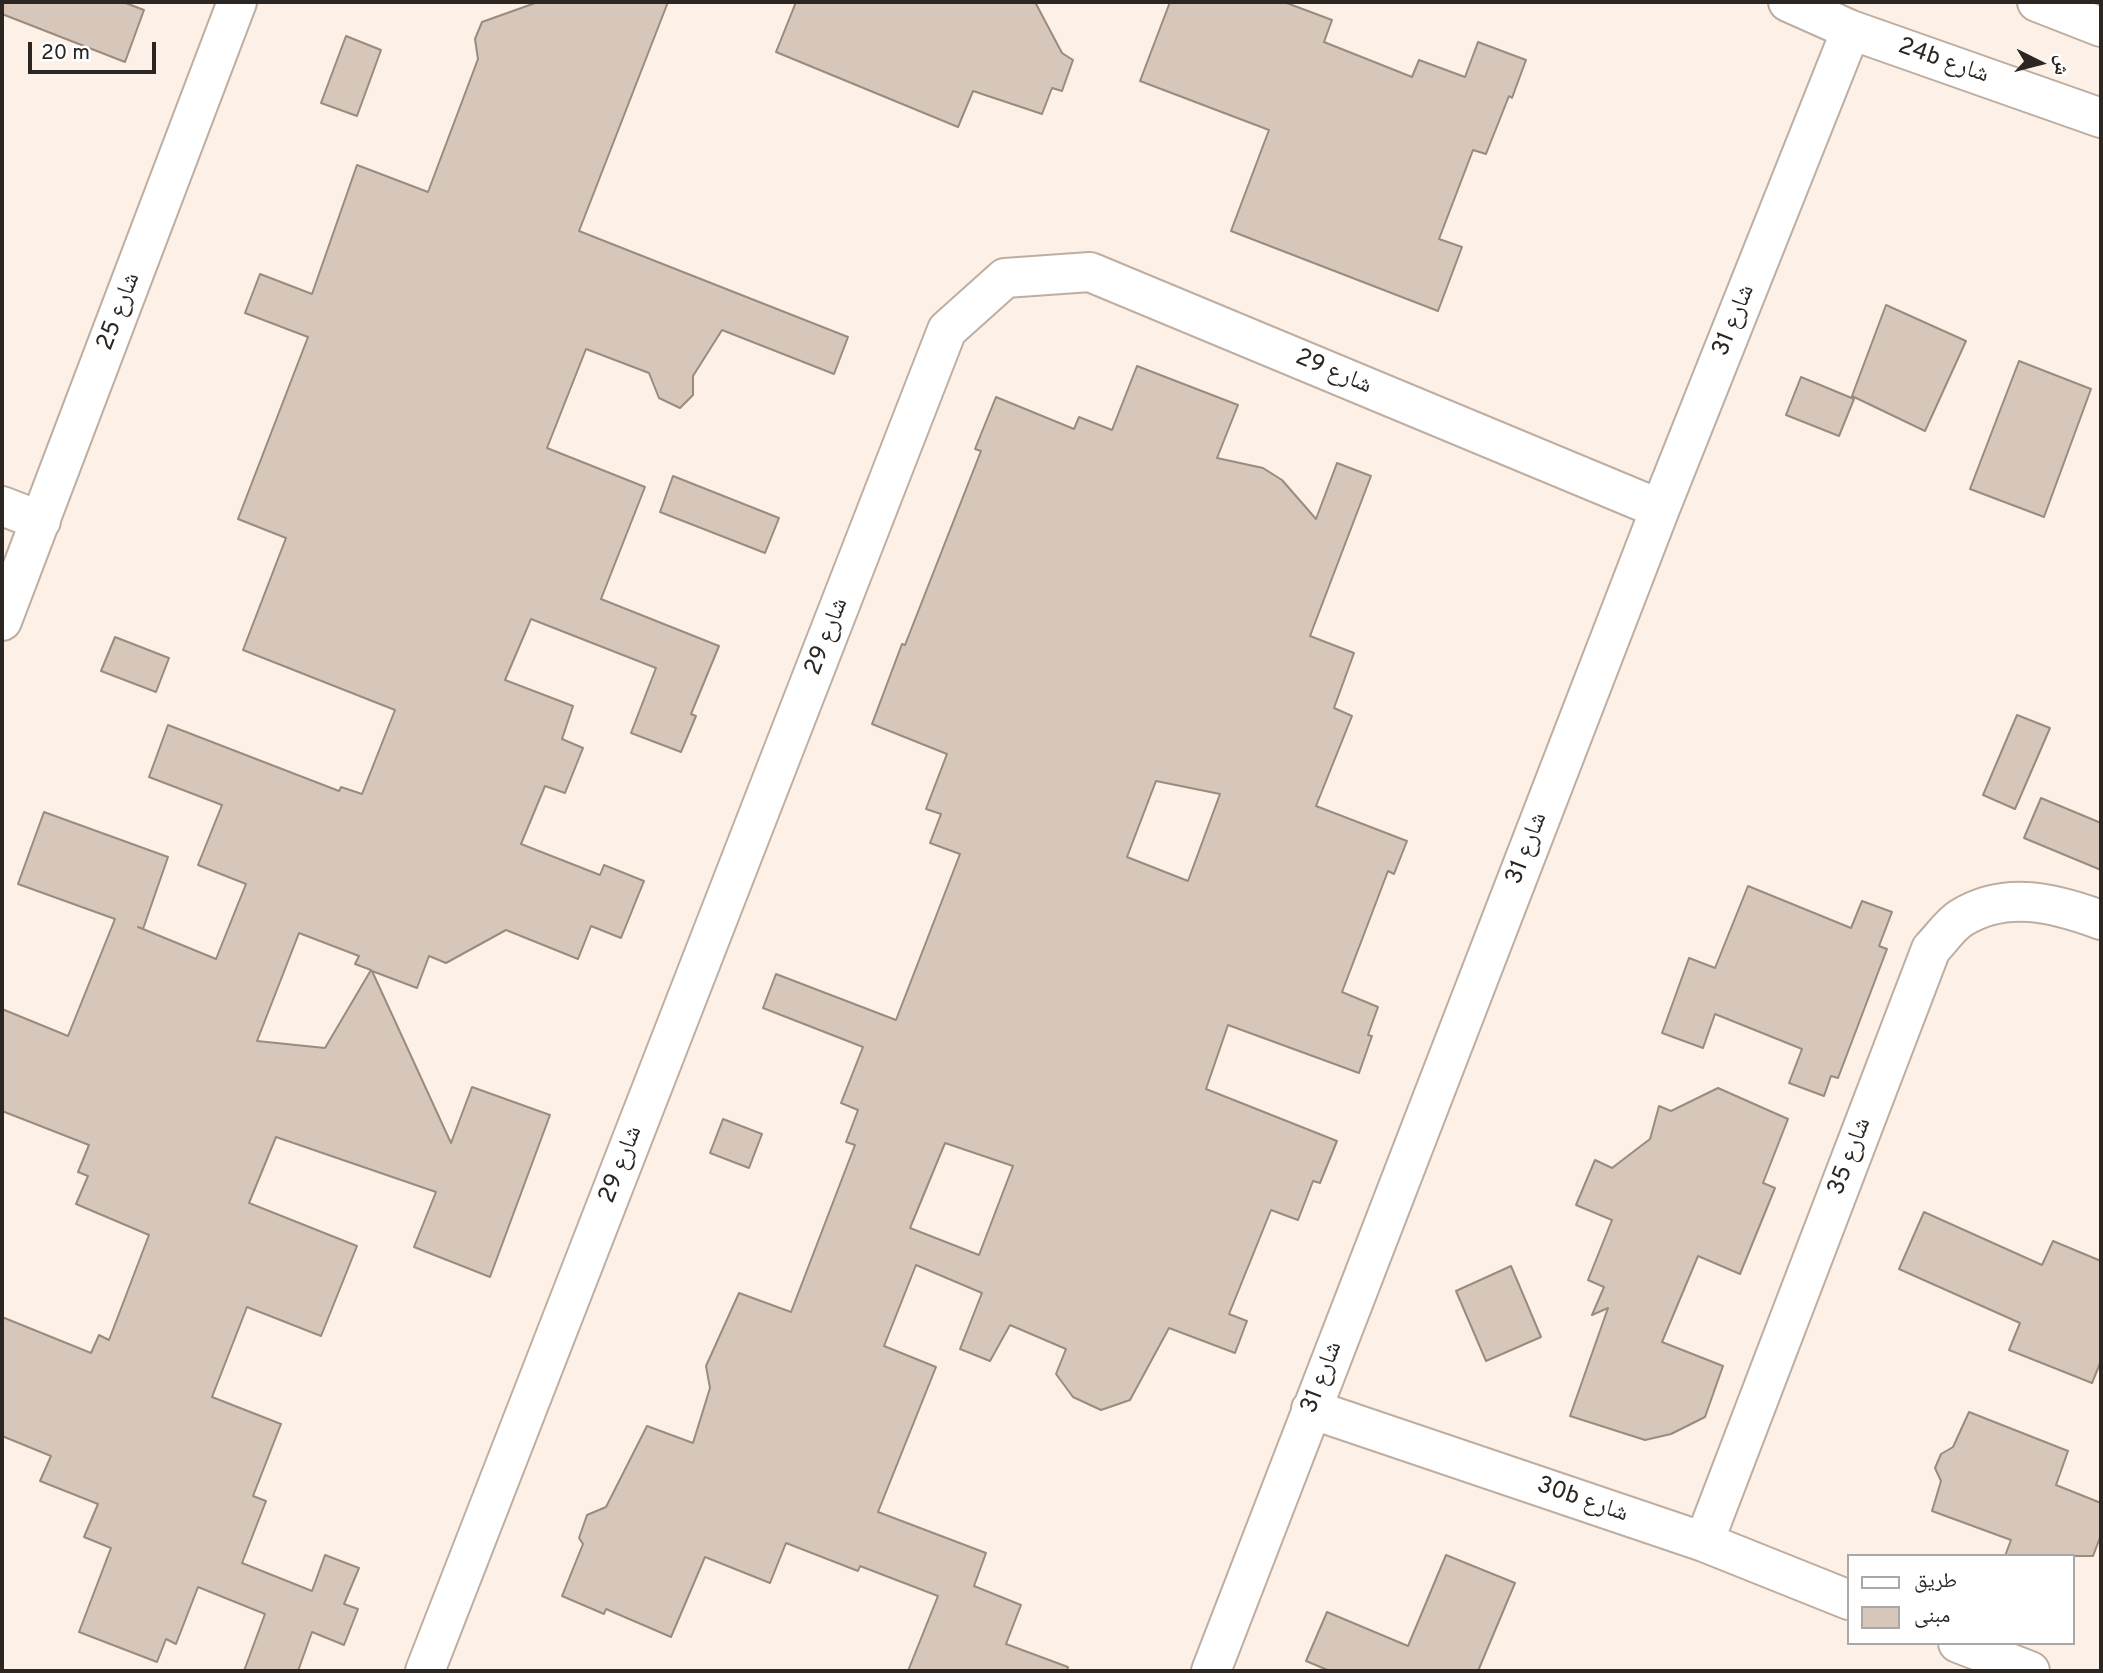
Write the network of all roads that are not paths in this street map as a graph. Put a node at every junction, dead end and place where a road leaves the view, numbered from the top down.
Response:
1 (237, 2) edge
2 (1788, 2) edge
3 (2037, 2) edge
4 (2101, 27) edge
5 (1851, 30) junction
6 (2101, 118) edge
7 (2, 506) edge
8 (1660, 509) junction
9 (41, 521) junction
10 (2, 621) edge
11 (2101, 920) edge
12 (1311, 1409) junction
13 (1704, 1542) junction
14 (1848, 1600) edge
15 (1962, 1645) edge
16 (2007, 1667) edge
17 (425, 1671) edge
18 (1211, 1671) edge

1 - 9 street, شارع 25
2 - 5 street, 24b شارع
3 - 4 street
5 - 6 street, 24b شارع
5 - 8 street, شارع 31
7 - 9 street
8 - 12 street, شارع 31
8 - 17 street, شارع 29
9 - 10 street, شارع 25
11 - 13 street, شارع 35
12 - 13 street, 30b شارع
12 - 18 street, شارع 31
13 - 14 street, 30b شارع
15 - 16 street

